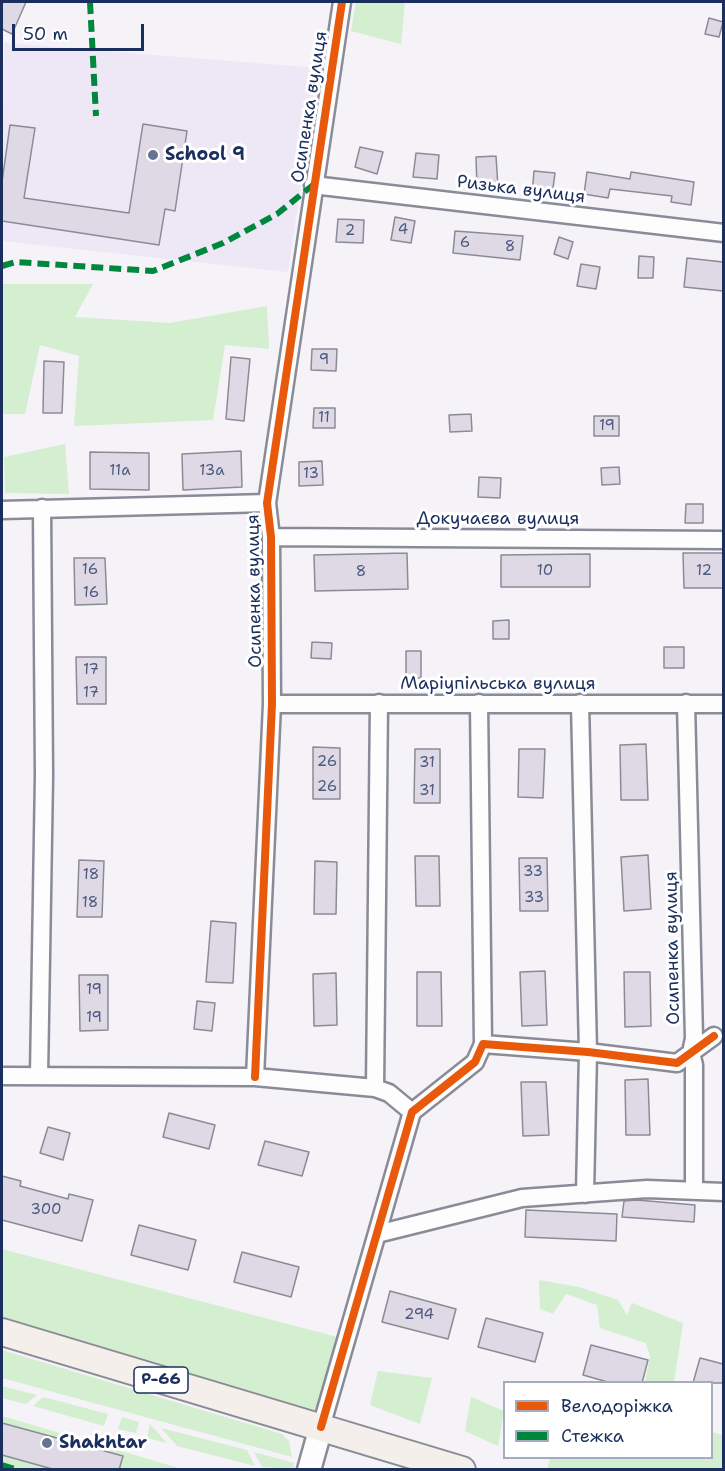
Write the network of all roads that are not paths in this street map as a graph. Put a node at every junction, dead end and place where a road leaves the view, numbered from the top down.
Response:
1 (342, 2) edge
2 (313, 185) junction
3 (723, 233) edge
4 (267, 503) junction
5 (42, 508) junction
6 (2, 510) edge
7 (271, 537) junction
8 (723, 540) edge
9 (379, 703) junction
10 (479, 703) junction
11 (580, 703) junction
12 (686, 703) junction
13 (272, 704) junction
14 (723, 704) edge
15 (714, 1036) dead end
16 (483, 1044) junction
17 (588, 1052) junction
18 (691, 1053) junction
19 (39, 1075) junction
20 (2, 1076) edge
21 (255, 1077) junction
22 (375, 1088) junction
23 (412, 1112) junction
24 (694, 1191) junction
25 (723, 1192) edge
26 (585, 1194) junction
27 (377, 1234) junction
28 (2, 1332) edge
29 (321, 1427) junction
30 (309, 1470) edge
31 (462, 1470) edge

1 - 2 street, Осипенка вулиця
2 - 3 street, Ризька вулиця
2 - 4 street, Осипенка вулиця
4 - 5 street
4 - 7 street, Осипенка вулиця
5 - 6 street
5 - 19 street
7 - 8 street, Докучаєва вулиця
7 - 13 street, Осипенка вулиця
9 - 10 street, Маріупільська вулиця
9 - 13 street, Маріупільська вулиця
9 - 22 street
10 - 11 street, Маріупільська вулиця
10 - 16 street
11 - 12 street, Маріупільська вулиця
11 - 17 street
12 - 14 street, Маріупільська вулиця
12 - 18 street, Осипенка вулиця
13 - 21 street, Осипенка вулиця
15 - 18 street
16 - 17 street
16 - 23 street
17 - 18 street
17 - 26 street
18 - 24 street, Осипенка вулиця
19 - 20 street
19 - 21 street
21 - 22 street
22 - 23 street
23 - 27 street
24 - 25 street
24 - 26 street
26 - 27 street
27 - 29 street
28 - 29 main road, Р-66
29 - 30 main road
29 - 31 main road, Р-66

